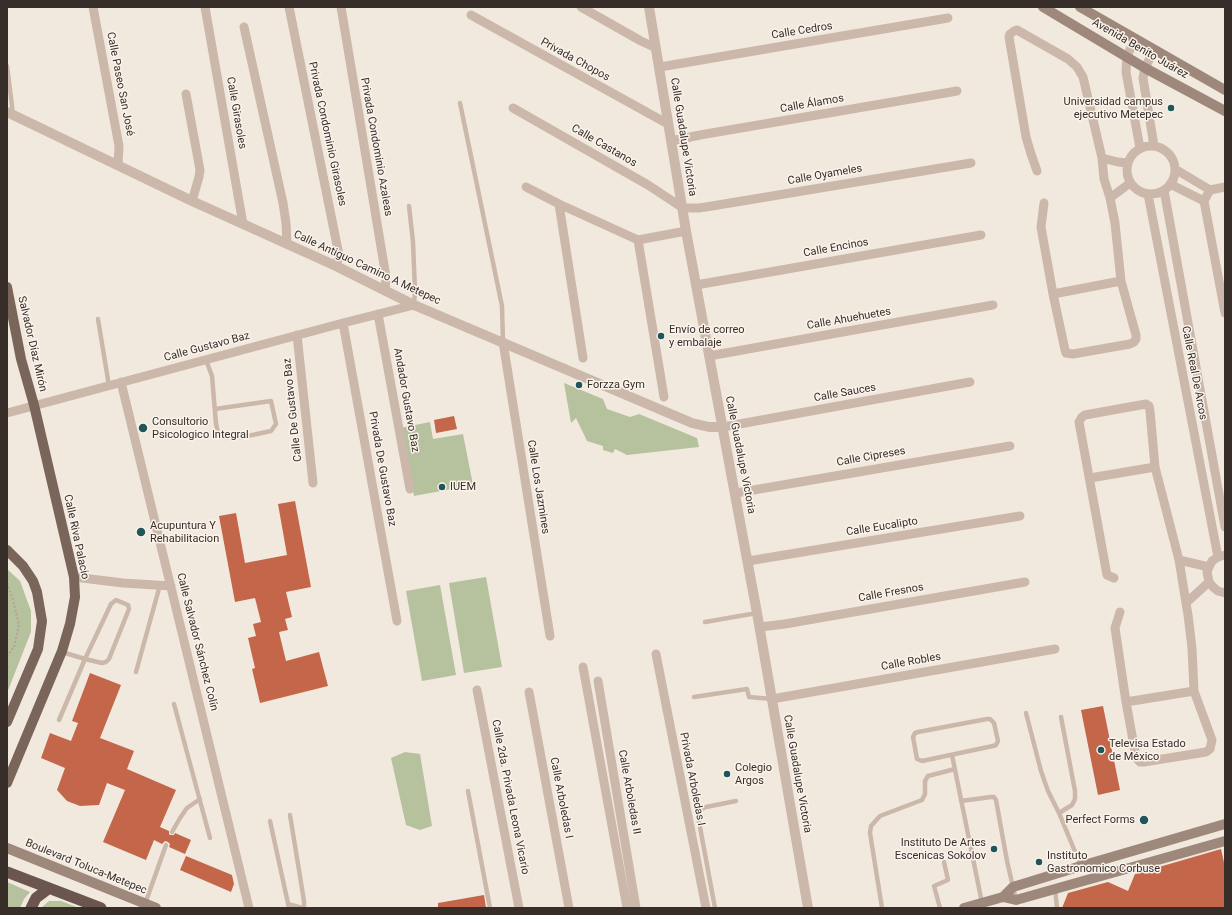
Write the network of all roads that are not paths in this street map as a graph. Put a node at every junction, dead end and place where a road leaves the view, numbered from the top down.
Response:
1 (92, 7) edge
2 (205, 7) edge
3 (289, 7) edge
4 (340, 7) edge
5 (581, 7) edge
6 (649, 7) edge
7 (1043, 7) edge
8 (1080, 7) edge
9 (471, 15) dead end
10 (948, 18) dead end
11 (244, 27) dead end
12 (1135, 39) junction
13 (656, 48) junction
14 (1154, 50) junction
15 (1127, 56) junction
16 (7, 66) edge
17 (660, 67) junction
18 (1145, 68) junction
19 (1225, 90) edge
20 (957, 91) dead end
21 (186, 94) dead end
22 (460, 103) dead end
23 (513, 108) dead end
24 (1225, 111) edge
25 (10, 113) edge
26 (668, 124) junction
27 (671, 141) junction
28 (1154, 146) junction
29 (1140, 148) junction
30 (1102, 158) junction
31 (971, 163) dead end
32 (1128, 163) junction
33 (118, 165) junction
34 (1175, 169) junction
35 (1037, 171) dead end
36 (1130, 183) junction
37 (526, 187) dead end
38 (1167, 187) junction
39 (1225, 187) edge
40 (1210, 190) junction
41 (1148, 194) junction
42 (1110, 198) junction
43 (192, 200) junction
44 (1204, 201) junction
45 (1044, 203) dead end
46 (559, 204) junction
47 (409, 206) dead end
48 (682, 208) junction
49 (243, 224) junction
50 (686, 231) junction
51 (981, 235) dead end
52 (638, 240) junction
53 (287, 244) junction
54 (336, 266) junction
55 (1121, 281) junction
56 (696, 285) junction
57 (7, 287) edge
58 (385, 291) junction
59 (1053, 294) junction
60 (414, 305) junction
61 (993, 305) dead end
62 (1225, 313) edge
63 (378, 314) junction
64 (98, 319) dead end
65 (343, 323) junction
66 (297, 335) junction
67 (503, 342) junction
68 (709, 356) junction
69 (583, 358) dead end
70 (206, 360) junction
71 (121, 382) junction
72 (970, 382) dead end
73 (109, 386) junction
74 (664, 397) dead end
75 (34, 405) junction
76 (215, 408) junction
77 (7, 413) edge
78 (723, 427) junction
79 (1010, 446) dead end
80 (1155, 467) junction
81 (1090, 478) junction
82 (313, 483) dead end
83 (410, 489) dead end
84 (736, 493) junction
85 (1020, 516) dead end
86 (1225, 527) edge
87 (7, 550) edge
88 (1221, 556) edge
89 (1178, 560) junction
90 (748, 561) junction
91 (1209, 567) junction
92 (74, 577) junction
93 (1114, 578) dead end
94 (1025, 582) dead end
95 (1209, 582) junction
96 (160, 585) junction
97 (171, 586) junction
98 (1224, 596) edge
99 (1186, 603) junction
100 (1120, 612) dead end
101 (757, 613) junction
102 (397, 621) dead end
103 (705, 622) dead end
104 (760, 627) junction
105 (550, 636) dead end
106 (1055, 649) dead end
107 (62, 652) junction
108 (656, 654) dead end
109 (85, 659) junction
110 (583, 667) dead end
111 (136, 672) dead end
112 (598, 681) dead end
113 (477, 690) dead end
114 (1194, 691) junction
115 (529, 692) dead end
116 (694, 697) dead end
117 (772, 699) junction
118 (1126, 702) junction
119 (174, 704) dead end
120 (1026, 713) dead end
121 (1061, 718) dead end
122 (58, 720) dead end
123 (7, 722) edge
124 (952, 755) junction
125 (955, 769) junction
126 (7, 784) edge
127 (468, 791) dead end
128 (200, 798) junction
129 (736, 801) dead end
130 (961, 801) junction
131 (1060, 813) junction
132 (290, 815) dead end
133 (270, 821) dead end
134 (1225, 824) edge
135 (172, 832) dead end
136 (210, 838) dead end
137 (1225, 841) edge
138 (166, 846) dead end
139 (7, 848) edge
140 (944, 862) dead end
141 (1081, 866) junction
142 (7, 872) edge
143 (1013, 887) junction
144 (48, 889) junction
145 (1055, 889) junction
146 (1003, 897) junction
147 (1016, 900) junction
148 (982, 903) junction
149 (145, 906) edge
150 (289, 906) edge
151 (31, 908) edge
152 (101, 908) edge
153 (156, 908) edge
154 (248, 908) edge
155 (303, 908) edge
156 (490, 908) edge
157 (519, 908) edge
158 (569, 908) edge
159 (627, 908) edge
160 (636, 908) edge
161 (706, 908) edge
162 (715, 908) edge
163 (808, 908) edge
164 (882, 908) edge
165 (940, 908) edge
166 (964, 908) edge
167 (1057, 908) edge

1 - 33 street, Calle Paseo San José
2 - 49 street, Calle Girasoles
3 - 54 street, Privada Condominio Girasoles
4 - 58 street, Privada Condominio Azaleas
5 - 13 street
6 - 13 street, Calle Guadalupe Victoria
7 - 15 main road, Avenida Benito Juárez
8 - 12 main road, Avenida Benito Juárez
9 - 26 street, Privada Chopos
10 - 17 street, Calle Cedros
11 - 53 street
12 - 14 main road, Avenida Benito Juárez
12 - 15 street
13 - 17 street, Calle Guadalupe Victoria
14 - 18 street
14 - 19 main road, Avenida Benito Juárez
15 - 18 main road, Avenida Benito Juárez
15 - 29 street
16 - 25 lane
17 - 26 street, Calle Guadalupe Victoria
18 - 24 main road, Avenida Benito Juárez
18 - 28 street
20 - 27 street, Calle Álamos
21 - 43 street
22 - 67 lane
23 - 48 street, Calle Castanos
25 - 33 street, Calle Antiguo Camino A Metepec
26 - 27 street, Calle Guadalupe Victoria
27 - 48 street, Calle Guadalupe Victoria
28 - 29 street
28 - 34 street
29 - 32 street
30 - 32 street
30 - 35 street
30 - 42 street
31 - 48 street, Calle Oyameles
32 - 36 street
33 - 43 street, Calle Antiguo Camino A Metepec
34 - 38 street
34 - 40 street
36 - 41 street
36 - 42 street
37 - 46 street
38 - 41 street
38 - 44 street
38 - 86 street, Calle Real De Arcos
39 - 40 street
40 - 44 street
41 - 88 street, Calle Real De Arcos
42 - 55 street
43 - 49 street, Calle Antiguo Camino A Metepec
44 - 62 street
45 - 59 street
46 - 52 street
46 - 69 street
47 - 60 lane
48 - 50 street, Calle Guadalupe Victoria
49 - 53 street, Calle Antiguo Camino A Metepec
50 - 52 street
50 - 56 street, Calle Guadalupe Victoria
51 - 56 street, Calle Encinos
52 - 74 street
53 - 54 street, Calle Antiguo Camino A Metepec
54 - 58 street, Calle Antiguo Camino A Metepec
55 - 59 street
55 - 59 street
56 - 68 street, Calle Guadalupe Victoria
57 - 75 main road, Salvador Díaz Mirón
58 - 60 street, Calle Antiguo Camino A Metepec
60 - 63 street, Calle Gustavo Baz
60 - 67 street, Calle Antiguo Camino A Metepec
61 - 68 street, Calle Ahuehuetes
63 - 65 street, Calle Gustavo Baz
63 - 83 street, Andador Gustavo Baz
64 - 73 lane
65 - 66 street, Calle Gustavo Baz
65 - 102 street, Privada De Gustavo Baz
66 - 70 street, Calle Gustavo Baz
66 - 82 street, Calle De Gustavo Baz
67 - 78 street, Calle Antiguo Camino A Metepec
67 - 105 street, Calle Los Jazmines
68 - 78 street, Calle Guadalupe Victoria
70 - 71 street, Calle Gustavo Baz
70 - 76 lane
71 - 73 street, Calle Gustavo Baz
71 - 97 street, Calle Salvador Sánchez Colín
72 - 78 street, Calle Sauces
73 - 75 street, Calle Gustavo Baz
75 - 77 street, Calle Gustavo Baz
75 - 92 main road, Calle Riva Palacio
76 - 76 lane
78 - 84 street, Calle Guadalupe Victoria
79 - 84 street, Calle Cipreses
80 - 81 street
80 - 81 street
80 - 89 street
81 - 93 street
84 - 90 street, Calle Guadalupe Victoria
85 - 90 street, Calle Eucalipto
87 - 123 main road
88 - 91 street
89 - 91 street
89 - 99 street
90 - 101 street, Calle Guadalupe Victoria
91 - 95 street
92 - 96 street
92 - 107 main road, Calle Riva Palacio
94 - 104 street, Calle Fresnos
95 - 98 street
95 - 99 street
96 - 97 street
96 - 111 lane
97 - 154 street, Calle Salvador Sánchez Colín
99 - 114 street
100 - 118 street
101 - 103 lane
101 - 104 street, Calle Guadalupe Victoria
104 - 117 street, Calle Guadalupe Victoria
106 - 117 street, Calle Robles
107 - 109 lane
107 - 126 main road, Calle Riva Palacio
108 - 161 street, Privada Arboledas I
109 - 109 lane
109 - 122 lane
110 - 159 street
112 - 160 street, Calle Arboledas II
113 - 157 street, Calle 2da. Privada Leona Vicario
114 - 118 street
114 - 118 street
115 - 158 street, Calle Arboledas I
116 - 117 lane
117 - 163 street, Calle Guadalupe Victoria
119 - 128 lane
120 - 131 lane
121 - 131 lane
124 - 124 lane
124 - 125 lane
125 - 130 lane
125 - 164 lane
127 - 156 lane
128 - 135 lane
128 - 136 lane
129 - 162 lane
130 - 143 lane
130 - 148 lane
131 - 141 lane
132 - 155 lane
133 - 150 lane
134 - 141 main road
137 - 145 main road
138 - 149 lane
139 - 149 main road, Boulevard Toluca-Metepec
140 - 165 lane
141 - 143 main road
142 - 144 highway
143 - 146 main road
143 - 147 lane
144 - 151 highway
144 - 152 highway
145 - 147 main road
145 - 167 lane
146 - 147 main road
146 - 148 main road
148 - 166 main road
149 - 153 main road, Boulevard Toluca-Metepec
150 - 155 lane

